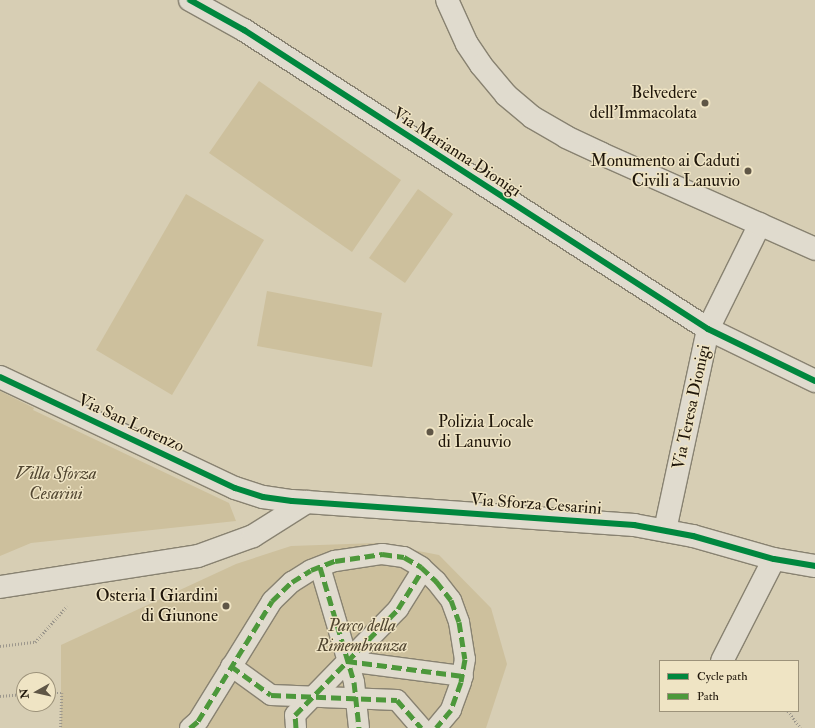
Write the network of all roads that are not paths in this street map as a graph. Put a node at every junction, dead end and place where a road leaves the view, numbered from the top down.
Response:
1 (190, 0) edge
2 (447, 0) edge
3 (760, 224) junction
4 (815, 249) edge
5 (708, 329) junction
6 (0, 377) edge
7 (815, 381) edge
8 (250, 494) joint
9 (307, 502) junction
10 (665, 530) junction
11 (774, 559) junction
12 (815, 566) edge
13 (320, 567) junction
14 (423, 569) junction
15 (0, 587) edge
16 (723, 660) edge
17 (347, 661) junction
18 (231, 666) junction
19 (462, 676) junction
20 (313, 697) junction
21 (357, 699) junction
22 (190, 728) edge
23 (296, 728) edge
24 (359, 728) edge
25 (421, 728) edge
26 (436, 728) edge

1 - 5 street, Via Marianna Dionigi
2 - 3 street
3 - 4 street
3 - 5 street, Via Teresa Dionigi
5 - 7 street, Via Marianna Dionigi
5 - 10 street, Via Teresa Dionigi
6 - 8 street, Via San Lorenzo
8 - 9 street, Via Sforza Cesarini
9 - 10 street, Via Sforza Cesarini
9 - 15 street
10 - 11 street, Via Sforza Cesarini
11 - 12 street, Via Sforza Cesarini
11 - 16 street
13 - 14 street
13 - 17 street
13 - 18 street
14 - 17 street
14 - 19 street
17 - 19 street
17 - 20 street
17 - 21 street
18 - 20 street
18 - 22 street
19 - 26 street
20 - 21 street
20 - 23 street
21 - 24 street
21 - 25 street

